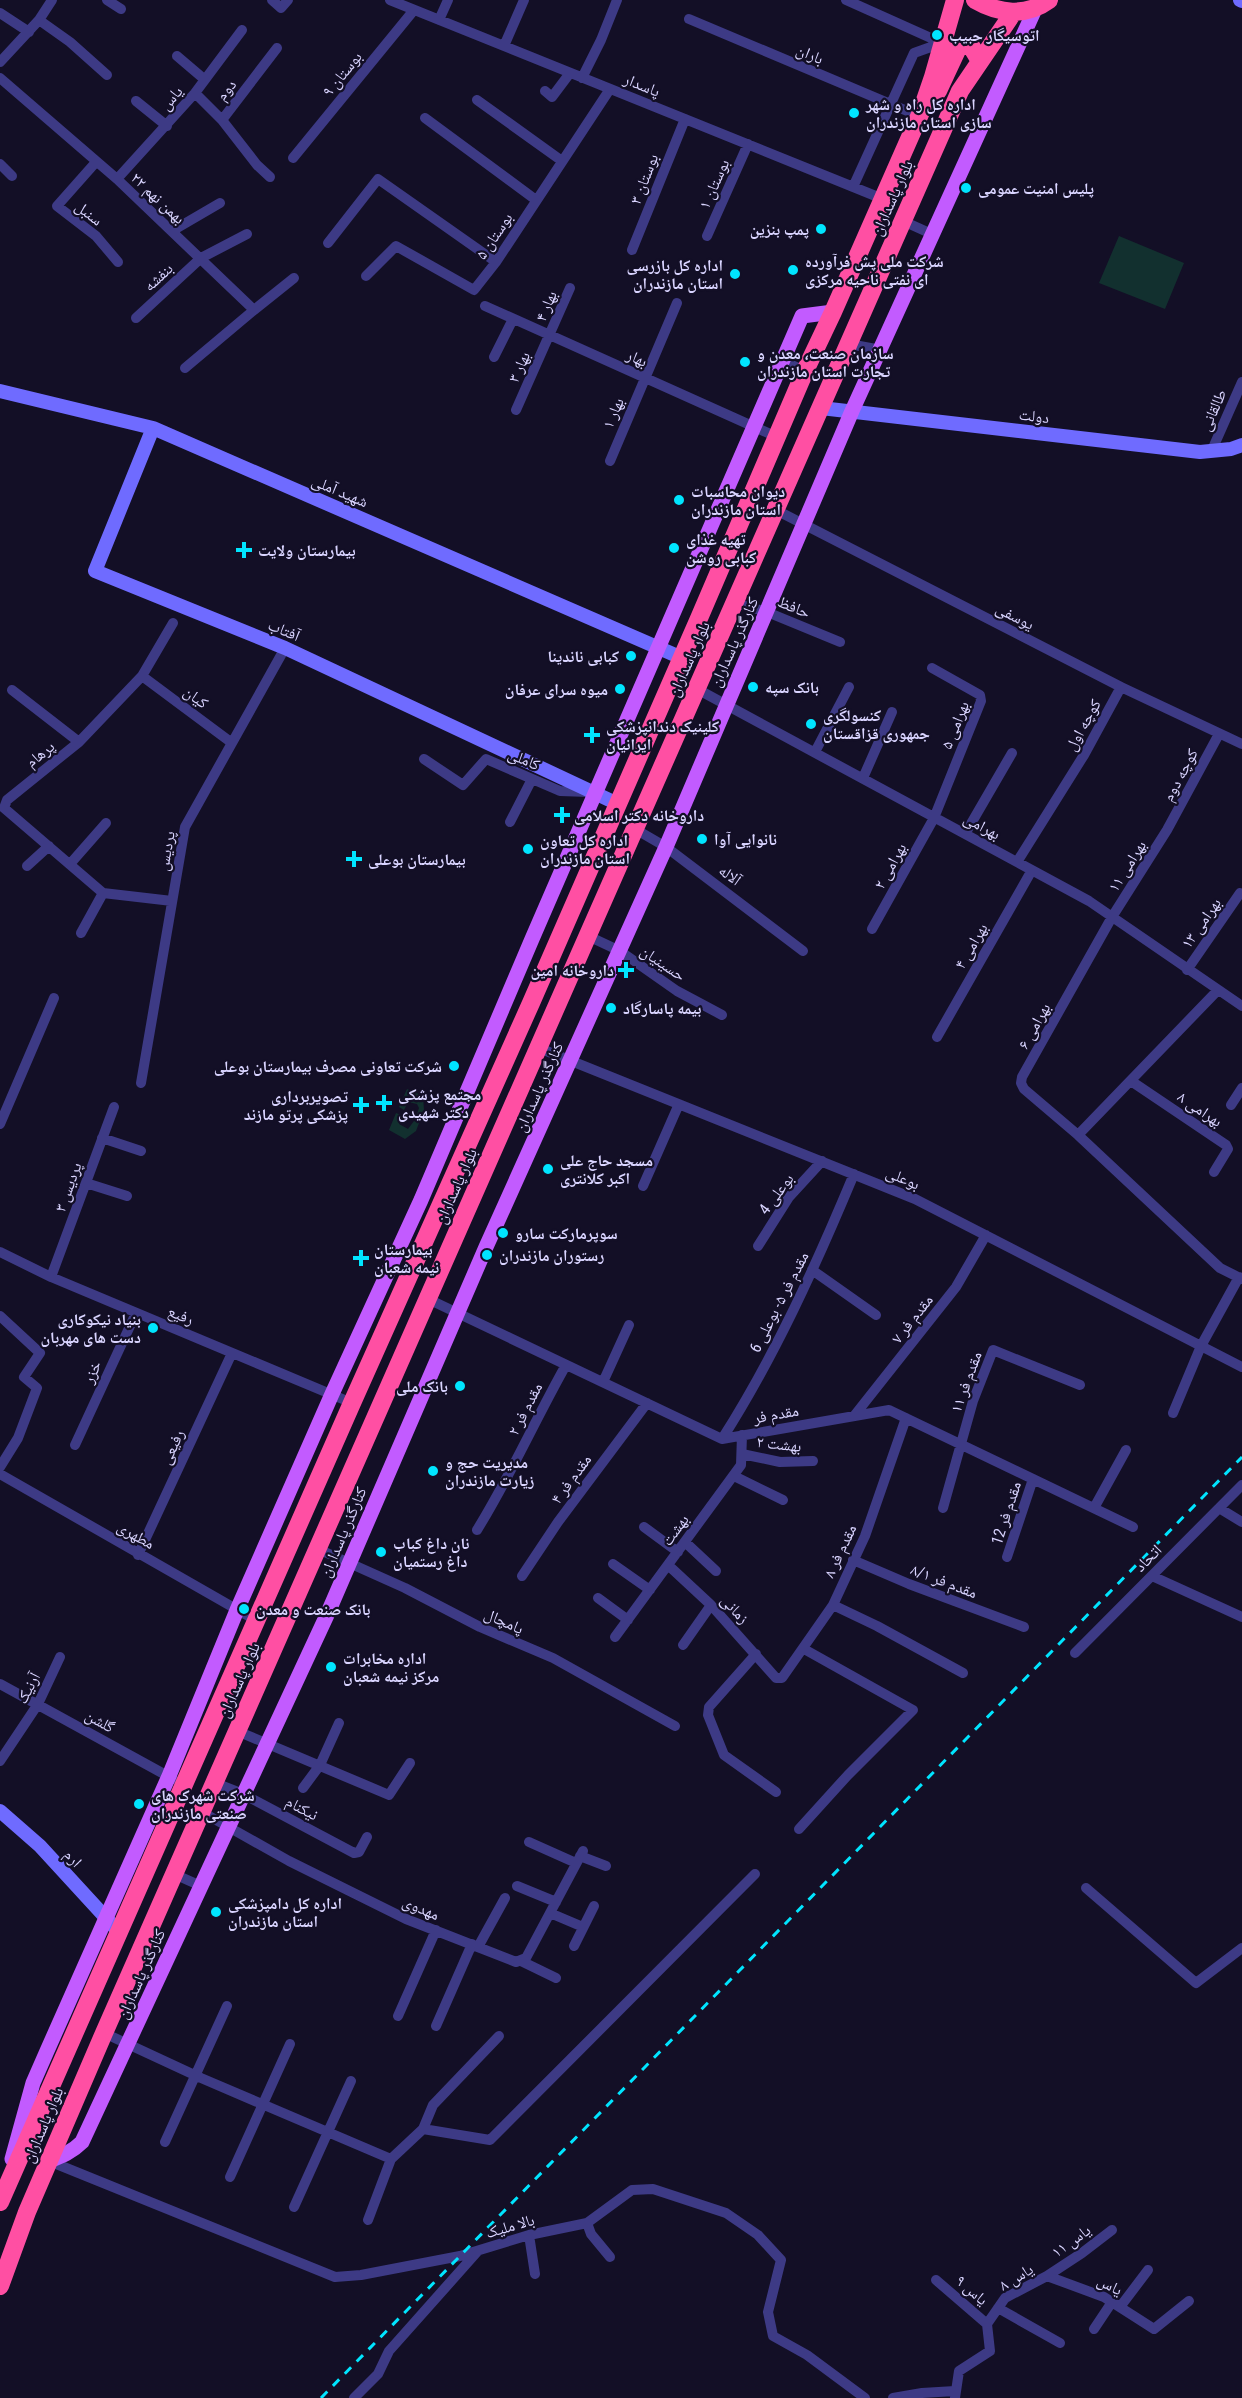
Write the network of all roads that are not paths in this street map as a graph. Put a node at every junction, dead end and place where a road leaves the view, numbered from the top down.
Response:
1 (52, 0) edge
2 (107, 0) edge
3 (272, 0) edge
4 (288, 0) edge
5 (390, 0) edge
6 (448, 0) edge
7 (524, 0) edge
8 (617, 0) edge
9 (846, 0) edge
10 (955, 0) edge
11 (975, 0) edge
12 (1043, 3) edge
13 (121, 9) dead end
14 (414, 10) junction
15 (1013, 13) junction
16 (0, 14) edge
17 (689, 19) dead end
18 (39, 20) junction
19 (439, 20) junction
20 (242, 30) dead end
21 (29, 32) junction
22 (942, 43) junction
23 (504, 46) junction
24 (277, 48) dead end
25 (177, 56) dead end
26 (980, 61) junction
27 (0, 62) edge
28 (570, 72) junction
29 (108, 75) dead end
30 (0, 78) edge
31 (582, 78) junction
32 (204, 79) junction
33 (610, 89) junction
34 (545, 91) dead end
35 (195, 93) junction
36 (477, 100) dead end
37 (136, 101) dead end
38 (891, 104) junction
39 (920, 114) junction
40 (424, 118) dead end
41 (686, 119) junction
42 (222, 120) junction
43 (167, 126) junction
44 (748, 144) junction
45 (293, 158) dead end
46 (561, 161) junction
47 (96, 162) junction
48 (0, 164) edge
49 (12, 176) dead end
50 (270, 177) dead end
51 (117, 179) junction
52 (853, 187) junction
53 (883, 199) junction
54 (536, 200) junction
55 (220, 203) dead end
56 (903, 221) junction
57 (172, 231) junction
58 (247, 234) dead end
59 (933, 235) junction
60 (707, 236) dead end
61 (328, 243) dead end
62 (632, 250) dead end
63 (201, 258) junction
64 (118, 262) dead end
65 (496, 262) junction
66 (366, 276) dead end
67 (294, 278) dead end
68 (570, 288) dead end
69 (677, 303) dead end
70 (485, 306) dead end
71 (254, 310) junction
72 (833, 312) junction
73 (136, 318) dead end
74 (513, 319) junction
75 (549, 336) junction
76 (849, 344) junction
77 (881, 350) junction
78 (494, 357) dead end
79 (783, 361) junction
80 (185, 368) dead end
81 (805, 370) junction
82 (645, 378) junction
83 (1242, 382) edge
84 (0, 391) edge
85 (821, 408) junction
86 (516, 410) dead end
87 (852, 411) junction
88 (754, 427) junction
89 (153, 428) junction
90 (777, 438) junction
91 (1242, 445) edge
92 (1212, 450) junction
93 (610, 460) dead end
94 (776, 510) junction
95 (804, 523) junction
96 (735, 603) junction
97 (767, 612) junction
98 (173, 623) dead end
99 (840, 642) dead end
100 (285, 648) junction
101 (658, 648) junction
102 (682, 658) junction
103 (932, 668) dead end
104 (142, 676) junction
105 (849, 687) dead end
106 (1121, 687) junction
107 (697, 689) junction
108 (12, 690) dead end
109 (726, 705) junction
110 (892, 712) dead end
111 (1219, 734) junction
112 (79, 742) junction
113 (232, 743) junction
114 (1242, 744) edge
115 (815, 752) junction
116 (1012, 753) dead end
117 (424, 759) dead end
118 (862, 778) junction
119 (532, 779) junction
120 (595, 793) junction
121 (618, 804) junction
122 (934, 818) junction
123 (510, 822) dead end
124 (106, 823) dead end
125 (635, 829) junction
126 (1167, 830) joint
127 (965, 834) junction
128 (49, 846) junction
129 (666, 847) junction
130 (1017, 862) junction
131 (70, 864) junction
132 (27, 866) dead end
133 (1032, 870) junction
134 (103, 893) junction
135 (1240, 893) dead end
136 (172, 901) junction
137 (1112, 917) junction
138 (872, 929) dead end
139 (81, 933) dead end
140 (588, 936) junction
141 (620, 951) junction
142 (803, 951) dead end
143 (1187, 970) junction
144 (1218, 990) junction
145 (54, 998) dead end
146 (1240, 1002) edge
147 (722, 1015) dead end
148 (937, 1036) dead end
149 (539, 1048) junction
150 (571, 1060) junction
151 (1131, 1081) junction
152 (141, 1083) dead end
153 (1242, 1088) edge
154 (679, 1104) junction
155 (1231, 1105) dead end
156 (114, 1107) dead end
157 (0, 1124) edge
158 (1078, 1136) junction
159 (102, 1138) junction
160 (141, 1151) dead end
161 (822, 1161) junction
162 (1214, 1172) dead end
163 (854, 1174) junction
164 (86, 1183) junction
165 (643, 1186) dead end
166 (126, 1196) dead end
167 (986, 1235) junction
168 (758, 1246) dead end
169 (0, 1252) edge
170 (812, 1270) junction
171 (51, 1277) junction
172 (1241, 1278) edge
173 (428, 1299) junction
174 (136, 1313) junction
175 (457, 1313) junction
176 (876, 1315) dead end
177 (0, 1316) edge
178 (628, 1325) dead end
179 (1201, 1346) junction
180 (232, 1353) junction
181 (566, 1365) junction
182 (1242, 1367) edge
183 (603, 1382) junction
184 (1080, 1385) dead end
185 (332, 1394) junction
186 (352, 1403) junction
187 (647, 1403) junction
188 (1173, 1413) dead end
189 (854, 1416) junction
190 (906, 1418) junction
191 (742, 1435) junction
192 (722, 1439) junction
193 (961, 1444) junction
194 (75, 1445) dead end
195 (1126, 1450) dead end
196 (742, 1454) junction
197 (813, 1461) dead end
198 (0, 1467) edge
199 (0, 1474) edge
200 (734, 1476) junction
201 (1033, 1479) junction
202 (1242, 1485) edge
203 (783, 1500) dead end
204 (943, 1508) dead end
205 (1094, 1508) junction
206 (1219, 1508) junction
207 (1242, 1522) edge
208 (644, 1527) dead end
209 (1133, 1527) dead end
210 (477, 1530) dead end
211 (685, 1542) junction
212 (318, 1549) junction
213 (678, 1552) junction
214 (138, 1555) junction
215 (1007, 1557) dead end
216 (853, 1560) junction
217 (349, 1563) junction
218 (613, 1564) dead end
219 (668, 1565) junction
220 (716, 1571) dead end
221 (522, 1576) dead end
222 (1152, 1576) junction
223 (650, 1590) junction
224 (598, 1598) dead end
225 (711, 1605) junction
226 (833, 1605) junction
227 (237, 1610) junction
228 (1242, 1617) edge
229 (627, 1620) junction
230 (257, 1621) junction
231 (1024, 1627) dead end
232 (615, 1637) dead end
233 (683, 1645) dead end
234 (804, 1649) junction
235 (1075, 1653) dead end
236 (756, 1654) junction
237 (60, 1657) dead end
238 (963, 1672) dead end
239 (776, 1678) joint
240 (0, 1684) edge
241 (38, 1704) junction
242 (339, 1723) dead end
243 (675, 1726) dead end
244 (237, 1731) junction
245 (267, 1742) junction
246 (0, 1761) edge
247 (410, 1763) dead end
248 (320, 1765) junction
249 (177, 1781) junction
250 (214, 1783) junction
251 (303, 1788) dead end
252 (776, 1792) dead end
253 (243, 1794) junction
254 (0, 1811) edge
255 (201, 1812) junction
256 (228, 1827) junction
257 (799, 1829) dead end
258 (367, 1837) dead end
259 (529, 1842) dead end
260 (580, 1857) junction
261 (606, 1866) dead end
262 (174, 1874) junction
263 (754, 1874) dead end
264 (201, 1886) junction
265 (517, 1886) dead end
266 (1086, 1888) dead end
267 (505, 1898) dead end
268 (556, 1902) junction
269 (594, 1906) dead end
270 (550, 1913) junction
271 (105, 1917) junction
272 (583, 1927) junction
273 (436, 1930) junction
274 (118, 1931) junction
275 (475, 1946) junction
276 (574, 1946) dead end
277 (1242, 1948) edge
278 (521, 1961) junction
279 (556, 1978) dead end
280 (227, 2006) dead end
281 (398, 2016) dead end
282 (436, 2026) dead end
283 (104, 2033) junction
284 (500, 2036) dead end
285 (130, 2043) junction
286 (290, 2044) dead end
287 (194, 2074) junction
288 (351, 2081) dead end
289 (264, 2104) junction
290 (423, 2129) junction
291 (327, 2132) junction
292 (165, 2142) dead end
293 (391, 2159) junction
294 (49, 2160) junction
295 (230, 2177) dead end
296 (0, 2201) edge
297 (294, 2207) dead end
298 (27, 2212) junction
299 (368, 2220) dead end
300 (587, 2223) junction
301 (1112, 2230) dead end
302 (529, 2235) junction
303 (478, 2251) junction
304 (610, 2258) dead end
305 (0, 2259) edge
306 (1148, 2270) dead end
307 (535, 2274) dead end
308 (1047, 2276) junction
309 (936, 2280) dead end
310 (0, 2286) edge
311 (1189, 2301) dead end
312 (1116, 2305) junction
313 (998, 2308) junction
314 (987, 2324) junction
315 (1094, 2329) dead end
316 (1060, 2343) dead end
317 (955, 2395) edge
318 (354, 2398) edge
319 (865, 2398) edge
320 (893, 2398) edge

1 - 18 street
2 - 13 street
3 - 4 street
5 - 14 street, پاسدار
6 - 19 street
7 - 23 street
8 - 31 street
9 - 22 street
10 - 22 highway, بلوار پاسداران
11 - 15 highway
12 - 15 highway
12 - 59 main road, کنارگذر پاسداران
14 - 19 street, پاسدار
14 - 45 street, بوستان ۹
15 - 26 highway, بلوار پاسداران
16 - 21 street
17 - 38 street, باران
18 - 21 street
18 - 29 street
19 - 23 street, پاسدار
20 - 32 street, یاس
21 - 27 street
22 - 38 street
22 - 39 highway, بلوار پاسداران
23 - 28 street, پاسدار
24 - 42 street, دوم
25 - 32 street, دوم
26 - 39 highway
26 - 56 highway, بلوار پاسداران
28 - 31 street, پاسدار
28 - 34 street
30 - 47 street, ۲۲ بهمن نهم
31 - 33 street, پاسدار
32 - 35 street, یاس
33 - 41 street, پاسدار
33 - 46 street, بوستان ۵
35 - 42 street, دوم
35 - 43 street, یاس
36 - 46 street
37 - 43 street
38 - 39 street, باران
38 - 52 street
39 - 53 highway, بلوار پاسداران
40 - 54 street
41 - 44 street, پاسدار
41 - 62 street, بوستان ۳
42 - 50 street
43 - 51 street, یاس
44 - 52 street, پاسدار
44 - 60 street, بوستان ۱
46 - 54 street, بوستان ۵
47 - 51 street, ۲۲ بهمن نهم
47 - 64 street, سنبل
48 - 49 street
51 - 57 street, ۲۲ بهمن نهم
52 - 53 street, پاسدار
53 - 72 highway, بلوار پاسداران
54 - 65 street, بوستان ۵
55 - 57 street
56 - 59 street
56 - 76 highway, بلوار پاسداران
57 - 63 street, ۲۲ بهمن نهم
58 - 63 street, بنفشه
59 - 77 main road, کنارگذر پاسداران
61 - 65 street
63 - 71 street, ۲۲ بهمن نهم
63 - 73 street, بنفشه
65 - 66 street, بوستان ۵
67 - 71 street
68 - 75 street, بهار ۴
69 - 82 street, بهار ۱
70 - 74 street, بهار
71 - 80 street
72 - 79 main road
72 - 81 highway, بلوار پاسداران
74 - 75 street, بهار
74 - 78 street
75 - 82 street, بهار
75 - 86 street, بهار ۳
76 - 77 street
76 - 85 highway, بلوار پاسداران
77 - 87 main road, کنارگذر پاسداران
79 - 81 street
79 - 88 main road
81 - 90 highway, بلوار پاسداران
82 - 88 street, بهار
82 - 93 street, بهار ۱
83 - 92 street, طالقانی
84 - 89 main road, شهید آملی
85 - 87 main road, دولت
85 - 94 highway, بلوار پاسداران
87 - 92 main road, دولت
87 - 95 main road, کنارگذر پاسداران
88 - 90 street, بهار
88 - 101 main road
89 - 100 main road, آفتاب
89 - 101 main road, شهید آملی
90 - 102 highway, بلوار پاسداران
91 - 92 main road, دولت
94 - 95 street, یوسفی
94 - 96 highway, بلوار پاسداران
95 - 97 main road, کنارگذر پاسداران
95 - 106 street, یوسفی
96 - 97 street, حافظ
96 - 107 highway, بلوار پاسداران
97 - 99 street, حافظ
97 - 109 main road, کنارگذر پاسداران
98 - 104 street, پرهام
100 - 113 street, پردیس
100 - 120 main road, آفتاب
101 - 102 main road, شهید آملی
101 - 120 main road
102 - 121 highway, بلوار پاسداران
103 - 122 street, بهرامی ۵
104 - 112 street, پرهام
104 - 113 street, کیان
105 - 115 street
106 - 111 street, یوسفی
106 - 130 street, کوچه اول
107 - 109 street, بهرامی
107 - 125 highway, بلوار پاسداران
108 - 112 street
109 - 115 street, بهرامی
109 - 129 main road, کنارگذر پاسداران
110 - 118 street
111 - 114 street, یوسفی
111 - 126 street, کوچه دوم
112 - 128 street, پرهام
113 - 136 street, پردیس
115 - 118 street, بهرامی
116 - 127 street
117 - 119 street, کاملی
118 - 122 street, بهرامی
119 - 120 street, کاملی
119 - 123 street
120 - 121 main road, آفتاب
120 - 185 main road
121 - 186 highway, بلوار پاسداران
122 - 127 street, بهرامی
122 - 138 street, بهرامی ۲
124 - 131 street
125 - 129 street, آلاله
125 - 140 highway, بلوار پاسداران
126 - 137 street, بهرامی ۱۱
127 - 130 street, بهرامی
128 - 131 street, پرهام
128 - 132 street
129 - 141 main road, کنارگذر پاسداران
129 - 142 street, آلاله
130 - 133 street, بهرامی
131 - 134 street, پرهام
133 - 137 street, بهرامی
133 - 148 street, بهرامی ۴
134 - 136 street
134 - 139 street
135 - 143 street, بهرامی ۱۳
136 - 152 street, پردیس
137 - 143 street, بهرامی
137 - 158 street, بهرامی ۶
140 - 141 street, حسینیان
140 - 149 highway, بلوار پاسداران
141 - 147 street, حسینیان
141 - 150 main road, کنارگذر پاسداران
143 - 144 street, بهرامی
144 - 146 street, بهرامی
144 - 151 street
145 - 157 street
149 - 150 street, بوعلی
149 - 173 highway, بلوار پاسداران
150 - 154 street, بوعلی
150 - 175 main road, کنارگذر پاسداران
151 - 158 street
151 - 162 street, بهرامی ۸
153 - 155 street
154 - 161 street, بوعلی
154 - 165 street
156 - 159 street, پردیس ۳
158 - 172 street
159 - 160 street
159 - 164 street, پردیس ۳
161 - 163 street, بوعلی
161 - 168 street, بوعلی 4
163 - 167 street, بوعلی
163 - 170 street, مقدم فر ۵- بوعلی 6
164 - 166 street
164 - 171 street, پردیس ۳
167 - 179 street, بوعلی
167 - 189 street, مقدم فر ۷
169 - 171 street, رفیع
170 - 176 street
170 - 192 street, مقدم فر ۵- بوعلی 6
171 - 174 street, رفیع
172 - 179 street
173 - 175 street
173 - 212 highway, بلوار پاسداران
174 - 180 street, رفیع
174 - 194 street, خزر
175 - 181 street
175 - 217 main road, کنارگذر پاسداران
177 - 198 street
178 - 183 street
179 - 182 street, بوعلی
179 - 188 street
180 - 185 street, رفیع
180 - 214 street, رفیعی
181 - 183 street
181 - 210 street, مقدم فر ۲
183 - 187 street
184 - 193 street, مقدم فر ۱۱
185 - 186 street, رفیع
185 - 227 main road
186 - 230 highway, بلوار پاسداران
187 - 192 street
187 - 221 street, مقدم فر ۴
189 - 190 street, مقدم فر
189 - 191 street, مقدم فر
190 - 193 street, مقدم فر
190 - 216 street, مقدم فر ۸
191 - 192 street, مقدم فر
191 - 196 street, بهشت
193 - 201 street, مقدم فر
193 - 204 street
195 - 205 street
196 - 197 street, بهشت ۲
196 - 200 street, بهشت
199 - 214 street, مطهری
200 - 203 street
200 - 211 street, بهشت
201 - 205 street, مقدم فر
201 - 215 street, مقدم فر 12
202 - 206 street, اتحاد
205 - 209 street, مقدم فر
206 - 207 street
206 - 222 street, اتحاد
208 - 213 street
211 - 213 street, بهشت
211 - 220 street
212 - 217 street, پامچال
212 - 244 highway, بلوار پاسداران
213 - 219 street, بهشت
214 - 227 street, مطهری
216 - 226 street, مقدم فر ۸
216 - 231 street, مقدم فر ۸/۱
217 - 243 street, پامچال
217 - 245 main road, کنارگذر پاسداران
218 - 223 street
219 - 223 street, بهشت
219 - 225 street, زمانی
222 - 228 street
222 - 235 street, اتحاد
223 - 229 street, بهشت
224 - 229 street
225 - 233 street
225 - 236 street, زمانی
226 - 234 street, مقدم فر ۸
226 - 238 street
227 - 230 street, مطهری
227 - 249 main road
229 - 232 street, بهشت
230 - 249 highway, بلوار پاسداران
234 - 239 street, مقدم فر ۸
234 - 257 street
236 - 239 street, زمانی
236 - 252 street
237 - 241 street, آرنیک
240 - 241 street, گلشن
241 - 246 street, آرنیک
241 - 249 street, گلشن
242 - 248 street
244 - 245 street
244 - 250 highway, بلوار پاسداران
245 - 248 street
245 - 253 main road, کنارگذر پاسداران
247 - 248 street
248 - 251 street
249 - 271 main road
249 - 274 highway, بلوار پاسداران
250 - 253 street, نیکنام
250 - 255 highway, بلوار پاسداران
253 - 256 main road, کنارگذر پاسداران
253 - 258 street, نیکنام
254 - 271 main road, ارم
255 - 256 street, مهدوی
255 - 262 highway, بلوار پاسداران
256 - 264 main road, کنارگذر پاسداران
256 - 273 street, مهدوی
259 - 260 street
260 - 261 street
260 - 268 street
262 - 264 street
262 - 283 highway, بلوار پاسداران
263 - 290 street
264 - 285 main road, کنارگذر پاسداران
265 - 268 street
266 - 277 street
267 - 275 street
268 - 270 street
269 - 272 street
270 - 272 street
270 - 278 street
271 - 274 main road, ارم
271 - 296 main road
272 - 276 street
273 - 275 street, مهدوی
273 - 281 street
274 - 296 highway, بلوار پاسداران
275 - 278 street, مهدوی
275 - 282 street
278 - 279 street, مهدوی
280 - 287 street
283 - 285 street
283 - 294 highway, بلوار پاسداران
284 - 290 street
285 - 287 street
285 - 294 main road, کنارگذر پاسداران
286 - 289 street
287 - 289 street
287 - 292 street
288 - 291 street
289 - 291 street
289 - 295 street
290 - 293 street
291 - 293 street
291 - 297 street
293 - 299 street
294 - 298 highway, بلوار پاسداران
294 - 303 street, بالا ملیک
298 - 305 highway
298 - 310 highway, بلوار پاسداران
300 - 302 street, بالا ملیک
300 - 304 street
300 - 319 street, بالا ملیک
301 - 308 street, یاس ۱۱
302 - 303 street, بالا ملیک
302 - 307 street
303 - 318 street
306 - 312 street
308 - 312 street, یاس
308 - 313 street, یاس ۸
309 - 314 street, یاس ۹
311 - 312 street, یاس
312 - 315 street
313 - 314 street, یاس ۸
313 - 316 street
314 - 317 street
317 - 320 street

